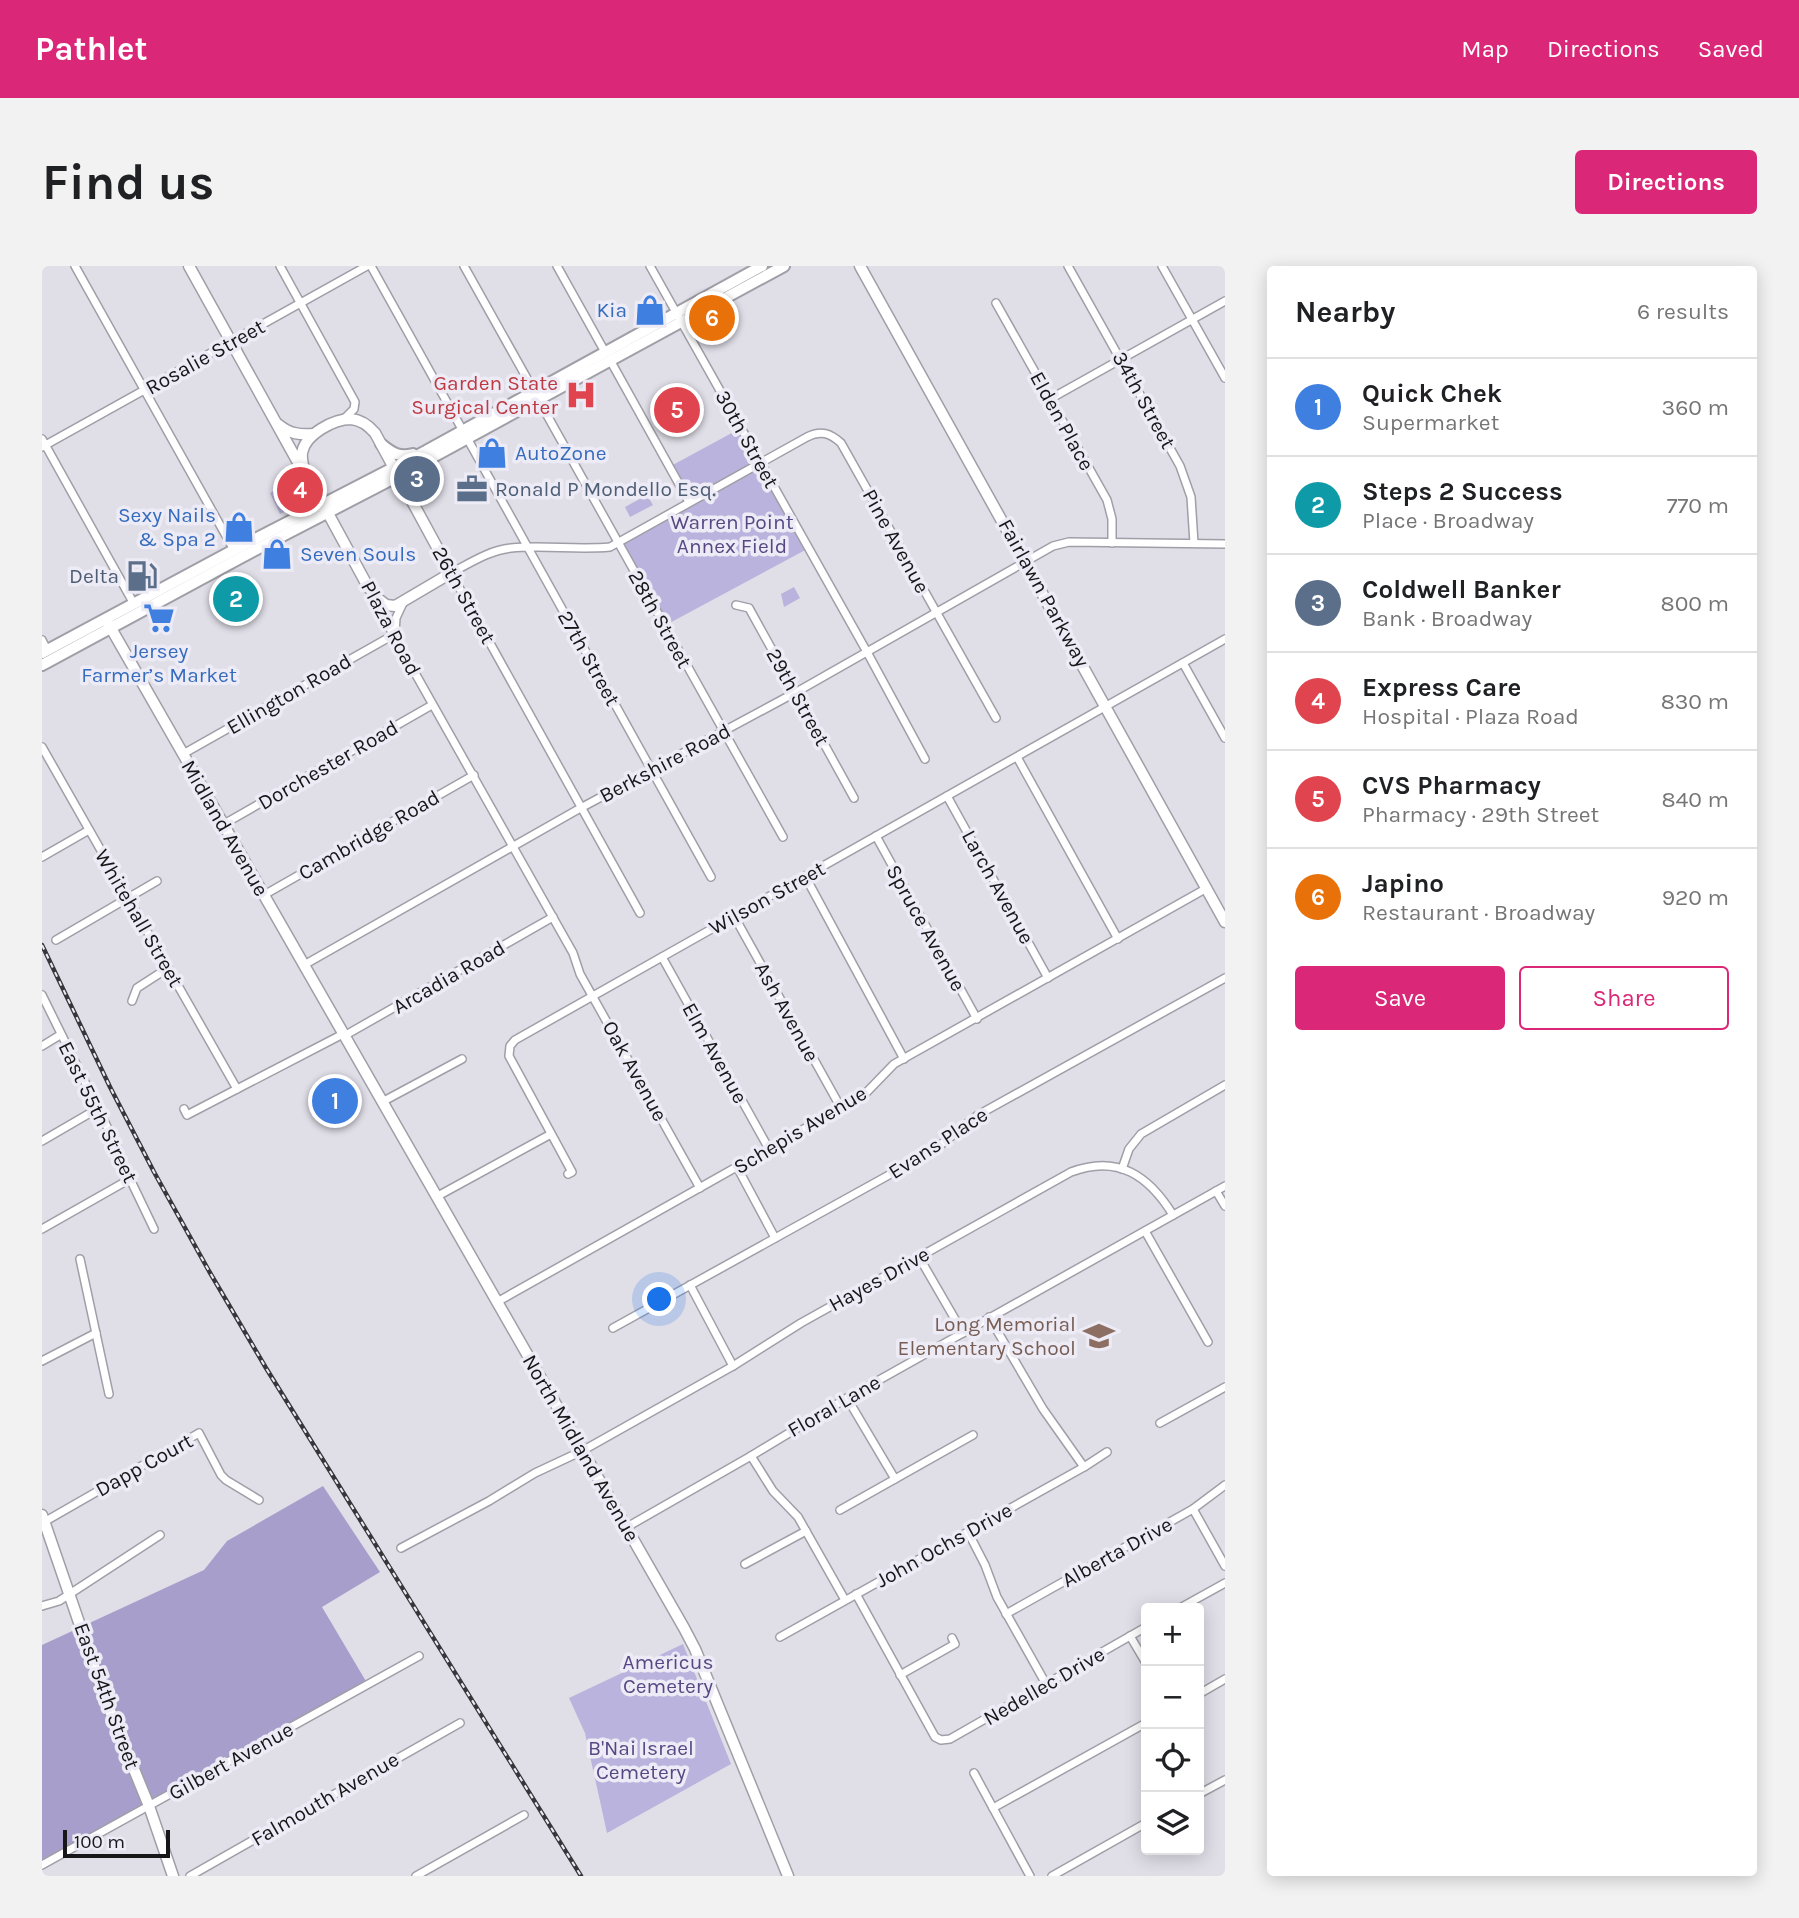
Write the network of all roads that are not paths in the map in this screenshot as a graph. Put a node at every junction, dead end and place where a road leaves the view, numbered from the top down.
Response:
1 (75, 266) edge
2 (189, 266) edge
3 (279, 266) edge
4 (369, 266) edge
5 (464, 266) edge
6 (557, 266) edge
7 (650, 266) edge
8 (762, 266) edge
9 (784, 266) edge
10 (860, 266) edge
11 (1068, 266) edge
12 (1161, 266) edge
13 (1225, 301) edge
14 (300, 303) junction
15 (996, 303) dead end
16 (678, 317) junction
17 (1192, 320) junction
18 (231, 342) junction
19 (608, 356) junction
20 (1121, 359) junction
21 (1225, 379) edge
22 (145, 390) junction
23 (536, 395) junction
24 (1050, 399) junction
25 (275, 421) junction
26 (340, 421) junction
27 (314, 434) junction
28 (465, 434) junction
29 (43, 444) edge
30 (382, 444) junction
31 (426, 451) junction
32 (761, 463) junction
33 (396, 472) junction
34 (305, 475) junction
35 (689, 502) junction
36 (326, 508) junction
37 (617, 543) junction
38 (1112, 543) junction
39 (1194, 543) junction
40 (1225, 544) edge
41 (528, 548) junction
42 (234, 550) junction
43 (1026, 560) junction
44 (451, 573) junction
45 (367, 584) junction
46 (403, 603) junction
47 (134, 604) junction
48 (736, 605) dead end
49 (936, 612) junction
50 (108, 624) junction
51 (395, 634) junction
52 (1225, 639) edge
53 (44, 648) edge
54 (867, 652) junction
55 (1182, 663) junction
56 (42, 665) edge
57 (796, 692) junction
58 (432, 705) junction
59 (1106, 706) junction
60 (996, 718) dead end
61 (724, 731) junction
62 (1225, 738) edge
63 (42, 747) edge
64 (183, 754) junction
65 (1017, 757) junction
66 (925, 759) dead end
67 (46, 762) edge
68 (652, 770) junction
69 (474, 775) junction
70 (947, 796) junction
71 (854, 798) dead end
72 (582, 808) junction
73 (224, 824) junction
74 (89, 830) junction
75 (876, 836) junction
76 (783, 838) dead end
77 (513, 847) junction
78 (42, 857) edge
79 (804, 876) junction
80 (712, 877) dead end
81 (157, 881) dead end
82 (1207, 888) junction
83 (264, 895) junction
84 (128, 899) junction
85 (640, 913) dead end
86 (734, 916) junction
87 (553, 917) junction
88 (1225, 922) edge
89 (1118, 939) junction
90 (56, 940) dead end
91 (573, 953) joint
92 (662, 957) junction
93 (304, 965) junction
94 (168, 968) junction
95 (1048, 978) junction
96 (1225, 978) edge
97 (42, 995) edge
98 (593, 996) junction
99 (132, 1001) dead end
100 (977, 1019) junction
101 (60, 1035) junction
102 (344, 1035) junction
103 (42, 1046) edge
104 (462, 1059) dead end
105 (904, 1059) junction
106 (1225, 1086) edge
107 (237, 1090) junction
108 (382, 1102) junction
109 (841, 1108) junction
110 (97, 1109) junction
111 (184, 1109) dead end
112 (551, 1133) junction
113 (42, 1141) edge
114 (769, 1149) junction
115 (737, 1167) junction
116 (1122, 1169) junction
117 (568, 1174) dead end
118 (130, 1178) junction
119 (1225, 1186) edge
120 (700, 1188) junction
121 (1216, 1191) junction
122 (436, 1197) junction
123 (1225, 1206) edge
124 (1172, 1215) junction
125 (42, 1229) edge
126 (154, 1229) dead end
127 (1145, 1231) junction
128 (775, 1238) junction
129 (919, 1257) junction
130 (80, 1259) dead end
131 (690, 1285) junction
132 (497, 1301) junction
133 (989, 1317) junction
134 (613, 1328) dead end
135 (96, 1333) junction
136 (963, 1333) junction
137 (1208, 1342) dead end
138 (42, 1362) edge
139 (733, 1366) junction
140 (1225, 1387) edge
141 (109, 1394) dead end
142 (847, 1398) junction
143 (1160, 1423) dead end
144 (973, 1435) dead end
145 (582, 1451) junction
146 (1107, 1452) dead end
147 (751, 1456) junction
148 (1084, 1467) junction
149 (895, 1479) junction
150 (1225, 1485) edge
151 (259, 1500) dead end
152 (1193, 1509) junction
153 (840, 1510) dead end
154 (43, 1519) edge
155 (627, 1527) junction
156 (806, 1531) junction
157 (968, 1532) junction
158 (160, 1535) dead end
159 (401, 1548) dead end
160 (745, 1564) dead end
161 (1225, 1566) edge
162 (1225, 1583) edge
163 (69, 1594) junction
164 (856, 1594) junction
165 (845, 1600) junction
166 (1189, 1603) edge
167 (42, 1606) edge
168 (1006, 1614) junction
169 (1141, 1630) edge
170 (1130, 1636) junction
171 (780, 1637) dead end
172 (952, 1638) dead end
173 (1141, 1655) edge
174 (419, 1656) dead end
175 (900, 1675) junction
176 (1225, 1679) edge
177 (1046, 1684) junction
178 (1204, 1691) edge
179 (460, 1723) dead end
180 (1141, 1726) edge
181 (974, 1773) dead end
182 (1225, 1780) edge
183 (1203, 1792) edge
184 (149, 1806) junction
185 (993, 1808) junction
186 (524, 1815) dead end
187 (1141, 1827) edge
188 (42, 1865) edge
189 (173, 1876) edge
190 (190, 1876) edge
191 (416, 1876) edge
192 (788, 1876) edge
193 (1030, 1876) edge
194 (1052, 1876) edge

1 - 22 street
2 - 18 street, Plaza Road
3 - 14 street
4 - 14 street, Rosalie Street
4 - 28 street, 27th Street
5 - 23 street, 28th Street
6 - 19 street
7 - 16 street, 30th Street
8 - 16 main road
9 - 16 main road
10 - 43 street, Fairlawn Parkway
11 - 20 street, 34th Street
12 - 17 street
13 - 17 street
14 - 18 street, Rosalie Street
14 - 26 street
15 - 24 street, Elden Place
16 - 19 main road
16 - 32 street, 30th Street
17 - 20 street
17 - 21 street
18 - 22 street, Rosalie Street
18 - 25 street, Plaza Road
19 - 23 main road
19 - 35 street
20 - 24 street
20 - 39 street, 34th Street
22 - 29 street, Rosalie Street
22 - 42 street
23 - 28 main road
23 - 37 street, 28th Street
24 - 38 street, Elden Place
25 - 27 street
25 - 34 street, Plaza Road
26 - 27 street
26 - 30 street, 26th Street
27 - 34 street
28 - 31 main road
28 - 33 main road
28 - 41 street, 27th Street
29 - 47 street
30 - 31 main road
30 - 33 street, 26th Street
31 - 33 main road
32 - 35 street
32 - 49 street, Pine Avenue
32 - 54 street, 30th Street
33 - 36 main road
33 - 44 street, 26th Street
34 - 36 street, Plaza Road
35 - 37 street
36 - 42 main road
36 - 45 street, Plaza Road
36 - 50 main road
37 - 41 street
37 - 61 street, 28th Street
38 - 39 street, Berkshire Road
38 - 43 street, Berkshire Road
39 - 40 street, Berkshire Road
41 - 44 street
41 - 68 street, 27th Street
42 - 47 main road
43 - 49 street, Berkshire Road
43 - 59 street, Fairlawn Parkway
44 - 46 street
44 - 72 street, 26th Street
45 - 46 street
45 - 51 street, Plaza Road
46 - 51 street
47 - 50 main road
48 - 57 street, 29th Street
49 - 54 street, Berkshire Road
49 - 60 street, Pine Avenue
50 - 53 main road
50 - 56 main road
50 - 64 street, Midland Avenue
51 - 58 street, Plaza Road
51 - 64 street, Ellington Road
52 - 55 street, Wilson Street
54 - 57 street, Berkshire Road
54 - 66 street, 30th Street
55 - 59 street, Wilson Street
55 - 62 street
57 - 61 street, Berkshire Road
57 - 71 street, 29th Street
58 - 69 street, Plaza Road
58 - 73 street, Dorchester Road
59 - 65 street, Wilson Street
59 - 82 street, Fairlawn Parkway
61 - 68 street, Berkshire Road
61 - 76 street, 28th Street
63 - 67 street, Whitehall Street
64 - 73 street, Midland Avenue
65 - 70 street, Wilson Street
65 - 89 street
67 - 74 street, Whitehall Street
68 - 72 street, Berkshire Road
68 - 80 street, 27th Street
69 - 77 street, Plaza Road
69 - 83 street, Cambridge Road
70 - 75 street, Wilson Street
70 - 95 street, Larch Avenue
72 - 77 street, Berkshire Road
72 - 85 street, 26th Street
73 - 83 street, Midland Avenue
74 - 78 street
74 - 84 street, Whitehall Street
75 - 79 street, Wilson Street
75 - 100 street, Spruce Avenue
77 - 87 street, Plaza Road
77 - 93 street, Berkshire Road
79 - 86 street, Wilson Street
79 - 105 street
81 - 84 street
82 - 88 street, Fairlawn Parkway
82 - 89 street, Schepis Avenue
83 - 93 street, Midland Avenue
84 - 90 street
84 - 94 street, Whitehall Street
86 - 92 street, Wilson Street
86 - 109 street, Ash Avenue
87 - 91 street, Plaza Road
87 - 102 street, Arcadia Road
89 - 95 street, Schepis Avenue
91 - 98 street, Oak Avenue
92 - 98 street, Wilson Street
92 - 114 street, Elm Avenue
93 - 102 street, Midland Avenue
94 - 99 street
94 - 107 street, Whitehall Street
95 - 100 street, Schepis Avenue
96 - 128 street, Evans Place
97 - 101 street, East 55th Street
98 - 112 street, Wilson Street
98 - 120 street, Oak Avenue
100 - 105 street, Schepis Avenue
101 - 103 street
101 - 110 street, East 55th Street
102 - 107 street, Arcadia Road
102 - 108 street, North Midland Avenue
104 - 108 street
105 - 109 street, Schepis Avenue
106 - 116 street
107 - 111 street, Arcadia Road
108 - 122 street, North Midland Avenue
109 - 114 street, Schepis Avenue
110 - 113 street
110 - 118 street, East 55th Street
112 - 117 street
112 - 122 street
114 - 115 street, Schepis Avenue
115 - 120 street, Schepis Avenue
115 - 128 street
116 - 124 street, Hayes Drive
116 - 129 street, Hayes Drive
118 - 125 street
118 - 126 street, East 55th Street
119 - 121 street, Floral Lane
120 - 132 street, Schepis Avenue
121 - 123 street
121 - 124 street, Floral Lane
122 - 132 street, North Midland Avenue
124 - 127 street, Floral Lane
127 - 133 street, Floral Lane
127 - 137 street
128 - 131 street, Evans Place
129 - 136 street
129 - 139 street, Hayes Drive
130 - 135 street
131 - 134 street, Evans Place
131 - 139 street
132 - 145 street, North Midland Avenue
133 - 136 street, Floral Lane
133 - 148 street
135 - 138 street
135 - 141 street
136 - 142 street, Floral Lane
139 - 145 street, Hayes Drive
140 - 143 street
142 - 147 street, Floral Lane
142 - 149 street
144 - 149 street
145 - 155 street, North Midland Avenue
145 - 159 street, Hayes Drive
146 - 148 street, John Ochs Drive
147 - 155 street, Floral Lane
147 - 156 street
148 - 157 street, John Ochs Drive
149 - 153 street
150 - 152 street, Alberta Drive
151 - 154 street, Dapp Court
152 - 161 street
152 - 168 street, Alberta Drive
154 - 163 street, East 54th Street
155 - 192 street, North Midland Avenue
156 - 160 street
156 - 165 street
157 - 164 street, John Ochs Drive
157 - 168 street
158 - 163 street
162 - 166 street
163 - 167 street
163 - 184 street, East 54th Street
164 - 165 street, John Ochs Drive
164 - 175 street
165 - 171 street, John Ochs Drive
168 - 177 street
169 - 170 street, Nedellec Drive
170 - 173 street
170 - 177 street, Nedellec Drive
172 - 175 street
174 - 184 street, Gilbert Avenue
175 - 177 street, Nedellec Drive
176 - 178 street
179 - 190 street, Falmouth Avenue
180 - 185 street
181 - 185 street
182 - 183 street
184 - 188 street, Gilbert Avenue
184 - 189 street, East 54th Street
185 - 193 street
186 - 191 street
187 - 194 street

